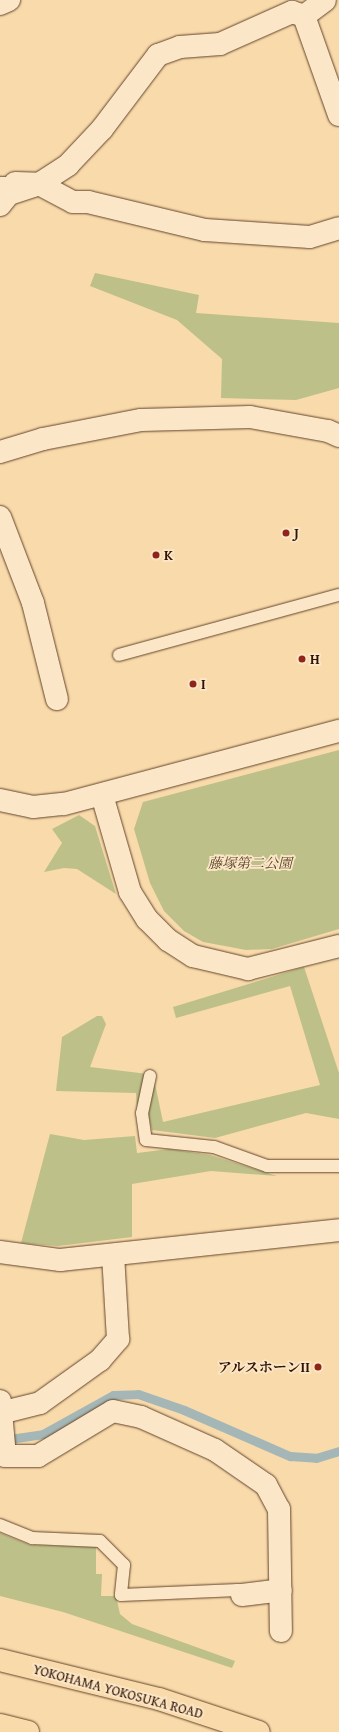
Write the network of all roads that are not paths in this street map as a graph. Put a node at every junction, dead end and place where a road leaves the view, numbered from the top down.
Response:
1 (9, 0) edge
2 (325, 0) edge
3 (0, 4) edge
4 (304, 16) junction
5 (339, 114) edge
6 (7, 183) edge
7 (39, 184) junction
8 (0, 205) edge
9 (339, 228) edge
10 (339, 436) edge
11 (0, 452) edge
12 (0, 517) edge
13 (339, 595) edge
14 (120, 655) dead end
15 (57, 699) dead end
16 (339, 731) edge
17 (102, 794) junction
18 (0, 800) edge
19 (339, 946) edge
20 (150, 1076) dead end
21 (339, 1166) edge
22 (339, 1230) edge
23 (0, 1252) edge
24 (113, 1255) junction
25 (0, 1401) edge
26 (0, 1413) edge
27 (3, 1459) edge
28 (0, 1525) edge
29 (281, 1590) junction
30 (242, 1595) joint
31 (281, 1631) dead end
32 (0, 1660) edge
33 (0, 1725) edge
34 (28, 1732) edge
35 (259, 1732) edge

1 - 3 street
2 - 4 street
4 - 5 street
4 - 7 street
6 - 7 street
7 - 8 street
7 - 9 street
10 - 11 street
12 - 15 street
13 - 14 lane
16 - 17 street
17 - 18 street
17 - 19 street
20 - 21 lane
22 - 24 street
23 - 24 street
24 - 26 street
25 - 26 street
26 - 27 street
27 - 29 street
28 - 30 lane
29 - 30 street
29 - 31 street
32 - 35 highway, YOKOHAMA YOKOSUKA ROAD
33 - 34 highway

